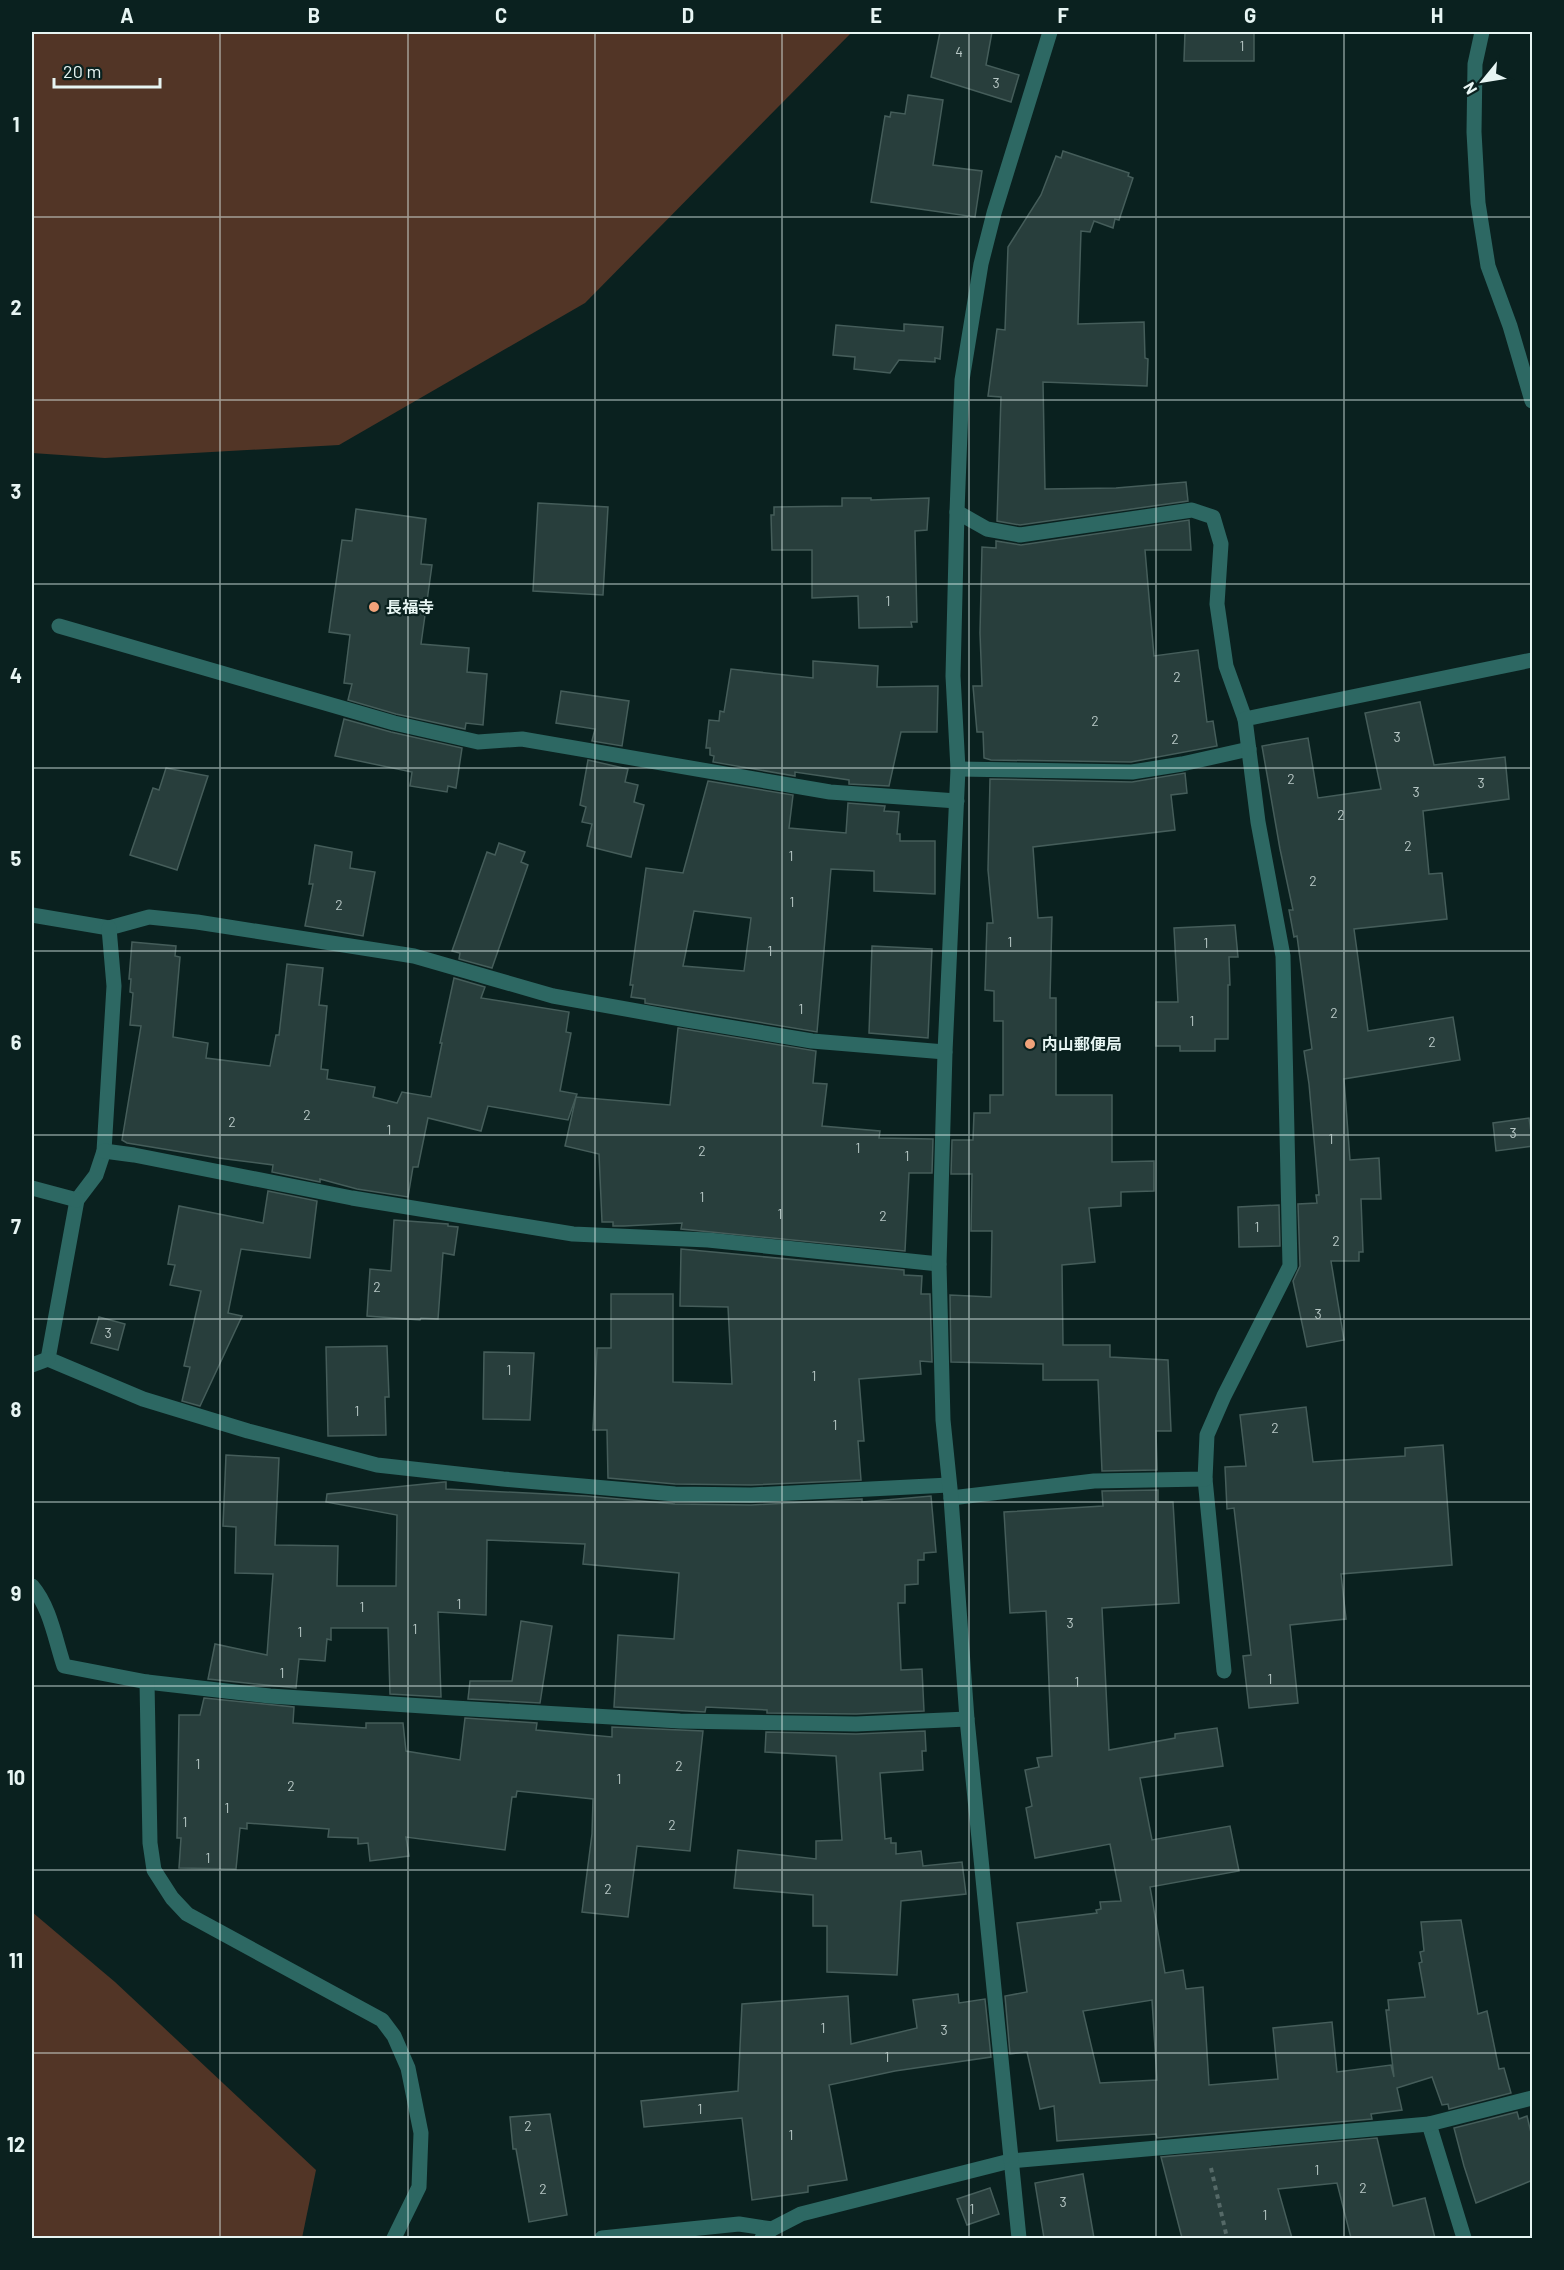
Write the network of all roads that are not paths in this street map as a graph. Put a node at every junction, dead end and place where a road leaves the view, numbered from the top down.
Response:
1 (1050, 32) edge
2 (1482, 32) edge
3 (1533, 401) edge
4 (957, 512) junction
5 (59, 626) dead end
6 (1533, 660) edge
7 (1245, 719) junction
8 (1249, 749) junction
9 (958, 769) junction
10 (957, 801) junction
11 (32, 915) edge
12 (110, 927) junction
13 (945, 1052) junction
14 (104, 1151) junction
15 (32, 1188) edge
16 (77, 1200) junction
17 (939, 1264) junction
18 (48, 1359) junction
19 (32, 1365) edge
20 (1205, 1479) junction
21 (950, 1492) junction
22 (32, 1586) edge
23 (1224, 1671) dead end
24 (147, 1682) junction
25 (967, 1719) junction
26 (1533, 2098) edge
27 (1429, 2124) junction
28 (1010, 2161) junction
29 (767, 2234) edge
30 (394, 2238) edge
31 (602, 2238) edge
32 (1019, 2238) edge
33 (1464, 2238) edge

1 - 4 street
2 - 3 street
4 - 7 street
4 - 9 street
5 - 10 street
6 - 7 street
7 - 8 street
8 - 9 street
8 - 20 street
9 - 10 street
10 - 13 street
11 - 12 street
12 - 13 street
12 - 14 street
13 - 17 street
14 - 16 street
14 - 17 street
15 - 16 street
16 - 18 street
17 - 21 street
18 - 19 street
18 - 21 street
20 - 21 street
20 - 23 street
21 - 25 street
22 - 24 street
24 - 25 street
24 - 30 street
25 - 28 street
26 - 27 street
27 - 28 street
27 - 33 street
28 - 29 street
28 - 32 street
29 - 31 street

